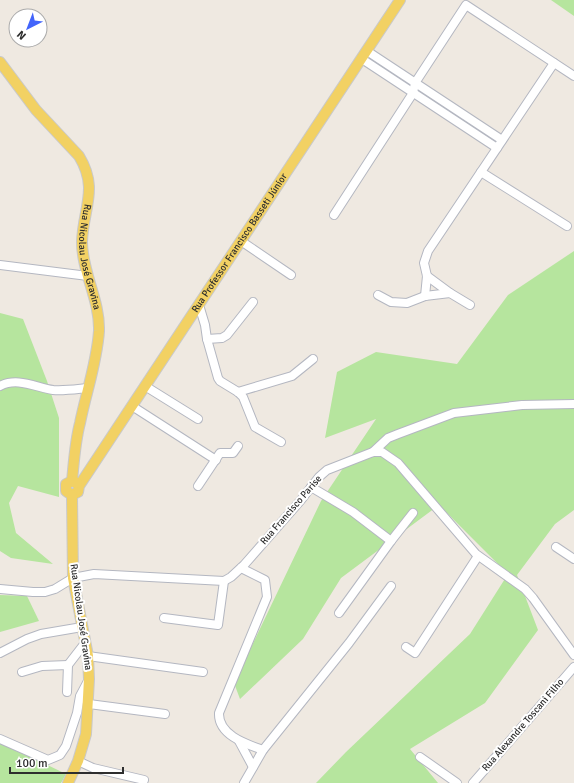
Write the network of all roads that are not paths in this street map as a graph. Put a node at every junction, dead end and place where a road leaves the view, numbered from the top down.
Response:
1 (400, 0) edge
2 (364, 55) junction
3 (0, 62) edge
4 (554, 63) junction
5 (574, 76) edge
6 (415, 83) junction
7 (413, 93) junction
8 (502, 140) junction
9 (497, 148) junction
10 (481, 172) junction
11 (334, 215) dead end
12 (567, 226) dead end
13 (241, 241) junction
14 (0, 264) edge
15 (291, 275) dead end
16 (88, 276) junction
17 (427, 276) junction
18 (450, 293) junction
19 (378, 295) dead end
20 (425, 296) junction
21 (253, 302) dead end
22 (199, 304) junction
23 (470, 305) dead end
24 (207, 339) junction
25 (313, 360) dead end
26 (0, 386) edge
27 (145, 386) junction
28 (88, 388) junction
29 (238, 392) junction
30 (574, 404) edge
31 (132, 406) junction
32 (198, 419) dead end
33 (281, 442) dead end
34 (238, 446) dead end
35 (373, 452) junction
36 (216, 460) junction
37 (76, 484) junction
38 (198, 486) dead end
39 (311, 487) junction
40 (72, 495) joint
41 (413, 512) dead end
42 (391, 541) junction
43 (556, 547) dead end
44 (478, 556) junction
45 (574, 559) edge
46 (241, 568) junction
47 (73, 578) junction
48 (224, 581) junction
49 (391, 586) dead end
50 (0, 589) edge
51 (339, 613) dead end
52 (164, 618) dead end
53 (82, 627) junction
54 (85, 643) junction
55 (406, 647) dead end
56 (0, 653) edge
57 (574, 655) edge
58 (88, 656) junction
59 (68, 664) junction
60 (574, 667) edge
61 (22, 672) dead end
62 (203, 672) dead end
63 (89, 679) junction
64 (67, 692) dead end
65 (89, 704) junction
66 (165, 714) dead end
67 (0, 739) edge
68 (239, 741) junction
69 (263, 750) junction
70 (420, 757) dead end
71 (78, 761) junction
72 (253, 767) junction
73 (144, 780) dead end
74 (68, 783) edge
75 (244, 783) edge
76 (457, 783) edge
77 (473, 783) edge

1 - 2 main road, Rua Professor Francisco Basseti Júnior
2 - 6 street
2 - 7 street
2 - 13 main road, Rua Professor Francisco Basseti Júnior
3 - 16 main road, Rua Nicolau José Gravina
4 - 5 street
4 - 6 street
4 - 8 street
6 - 7 street
6 - 8 street
7 - 9 street
7 - 11 street
8 - 9 street
9 - 10 street
10 - 12 street
10 - 17 street
13 - 15 street
13 - 22 main road, Rua Professor Francisco Basseti Júnior
14 - 16 street
16 - 28 main road, Rua Nicolau José Gravina
17 - 18 street
17 - 20 street
18 - 20 street
18 - 23 street
19 - 20 street
21 - 24 street
22 - 24 street
22 - 27 main road, Rua Professor Francisco Basseti Júnior
24 - 29 street
25 - 29 street
26 - 28 street
27 - 31 main road, Rua Professor Francisco Basseti Júnior
27 - 32 street
28 - 37 main road, Rua Nicolau José Gravina
29 - 33 street
30 - 35 street
31 - 36 street
31 - 37 main road, Rua Professor Francisco Basseti Júnior
34 - 36 street
35 - 39 street, Rua Francisco Parise
35 - 44 street
36 - 38 street
37 - 40 main road, Rua Professor Francisco Basseti Júnior
39 - 42 street
39 - 46 street, Rua Francisco Parise
40 - 47 main road, Rua Nicolau José Gravina
41 - 42 street
42 - 51 street
43 - 45 street
44 - 55 street
44 - 57 street
46 - 48 street, Rua Francisco Parise
46 - 68 street
47 - 48 street
47 - 50 street
47 - 53 main road, Rua Nicolau José Gravina
48 - 52 street
49 - 69 street
53 - 54 main road, Rua Nicolau José Gravina
53 - 56 street
54 - 58 main road, Rua Nicolau José Gravina
54 - 59 street
58 - 62 street
58 - 63 main road, Rua Nicolau José Gravina
59 - 61 street
59 - 64 street
60 - 77 street, Rua Alexandre Toscani Filho
63 - 65 main road, Rua Nicolau José Gravina
63 - 67 street
65 - 66 street
65 - 71 main road, Rua Nicolau José Gravina
68 - 69 street
68 - 72 street
69 - 72 street
70 - 76 street
71 - 73 street
71 - 74 main road, Rua Nicolau José Gravina
72 - 75 street

